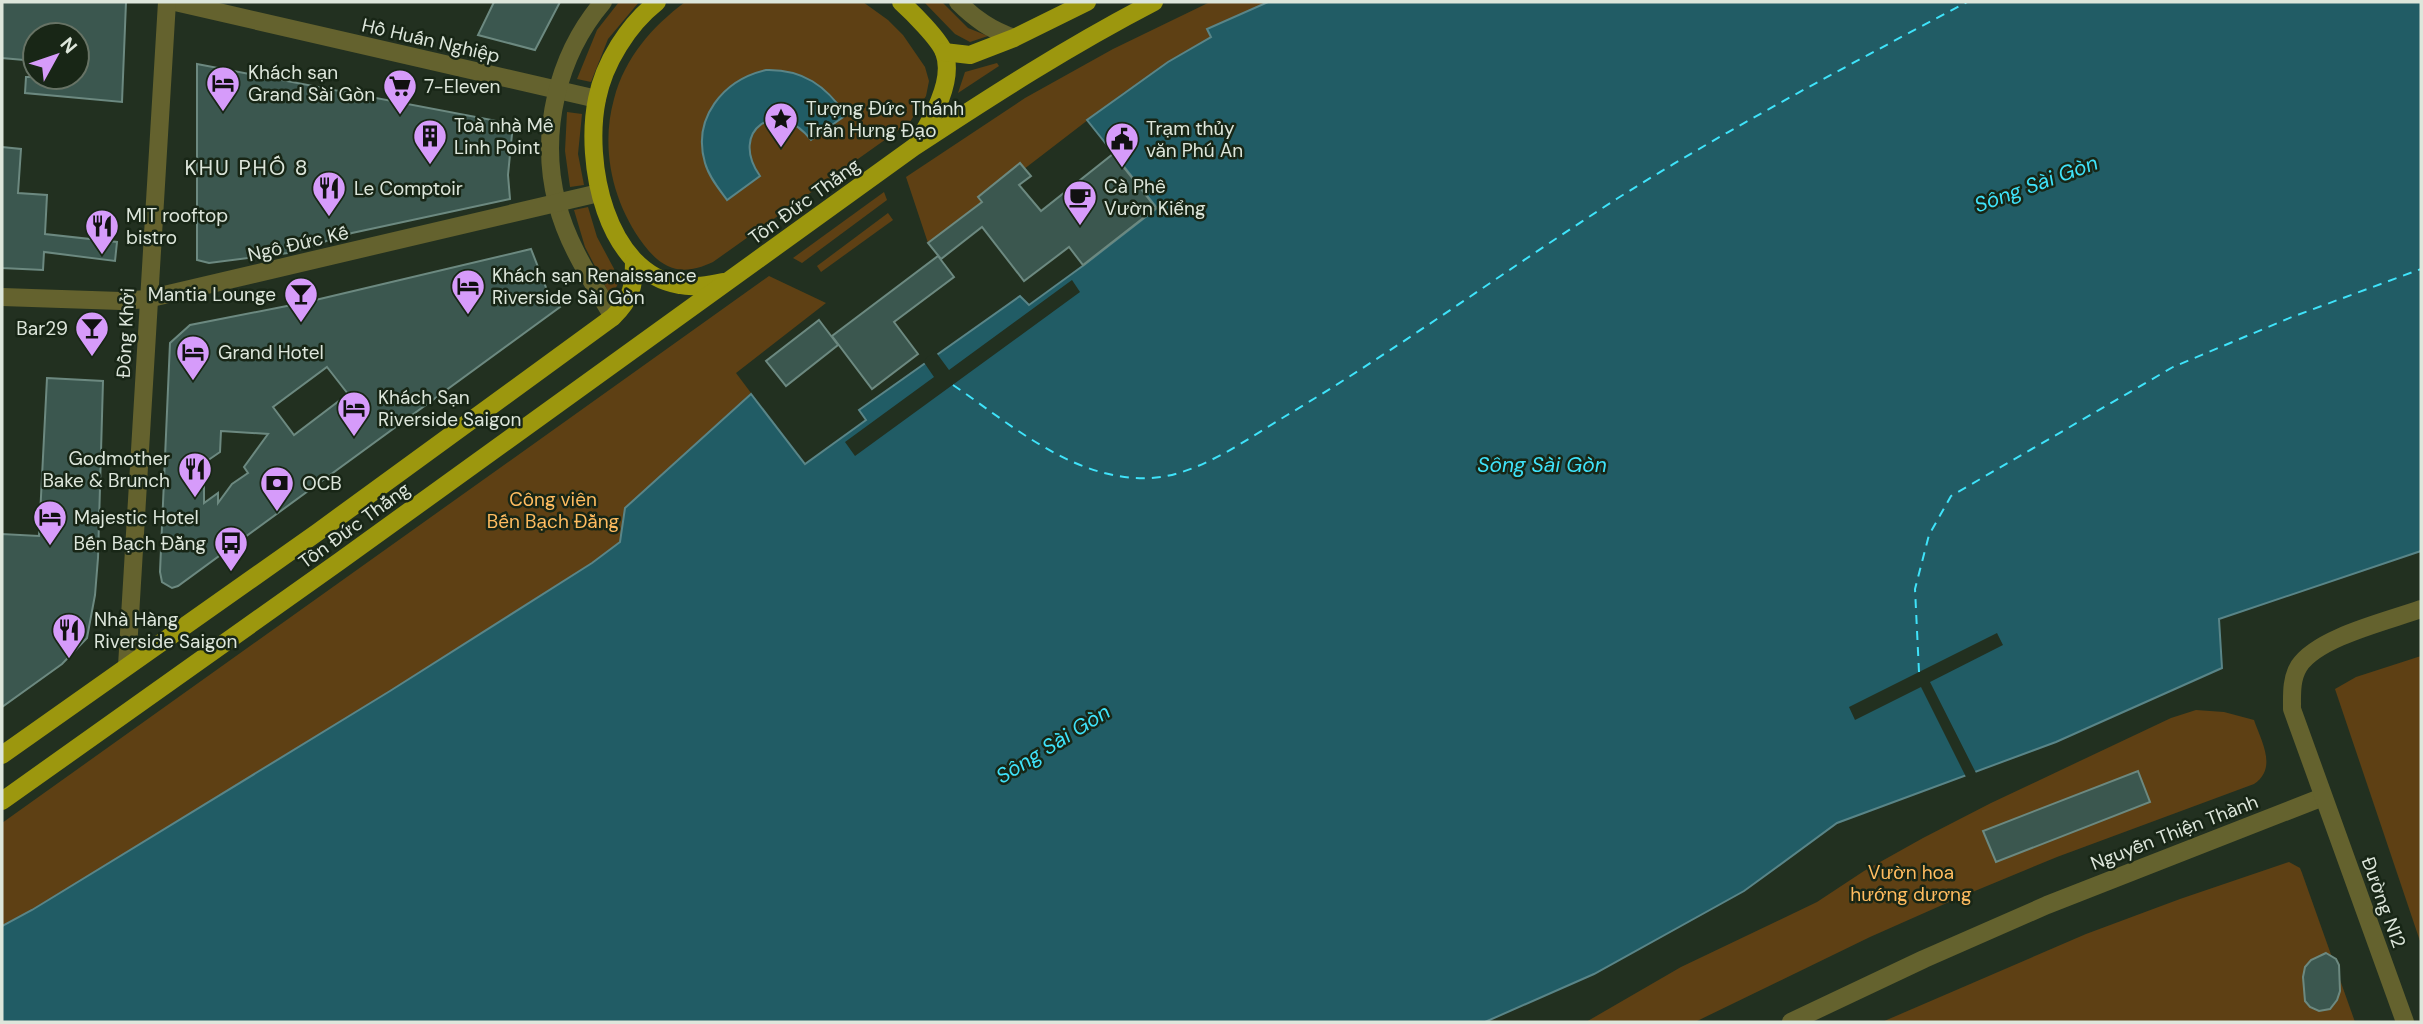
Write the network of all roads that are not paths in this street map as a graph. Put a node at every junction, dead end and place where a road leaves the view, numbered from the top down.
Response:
1 (167, 2) edge
2 (175, 2) edge
3 (603, 2) edge
4 (657, 2) edge
5 (901, 2) edge
6 (958, 2) edge
7 (1087, 2) edge
8 (1154, 2) edge
9 (1014, 38) junction
10 (944, 52) junction
11 (556, 90) junction
12 (597, 99) junction
13 (914, 147) junction
14 (599, 193) junction
15 (557, 203) junction
16 (635, 261) junction
17 (730, 281) junction
18 (2, 297) edge
19 (147, 299) junction
20 (613, 317) junction
21 (2421, 609) edge
22 (127, 666) junction
23 (2, 755) edge
24 (2323, 797) junction
25 (2, 801) edge
26 (1791, 1022) edge
27 (2404, 1022) edge

1 - 19 street, Ðồng Khởi
2 - 11 street, Hồ Huấn Nghiệp
3 - 11 street
4 - 12 main road
5 - 10 main road
6 - 9 street
7 - 9 main road
8 - 13 main road, Tôn Đức Thắng
9 - 10 main road
10 - 13 main road
11 - 12 street, Hồ Huấn Nghiệp
11 - 15 street
12 - 14 main road
13 - 17 main road, Tôn Đức Thắng
14 - 15 street, Ngô Ðức Kế
14 - 16 main road
15 - 19 street, Ngô Ðức Kế
15 - 20 street
16 - 17 main road
16 - 20 main road, Tôn Ðức Thắng
17 - 25 main road, Tôn Ðức Thắng
18 - 19 street, Ngô Ðức Kế
19 - 22 street, Ðồng Khởi
20 - 22 main road, Tôn Ðức Thắng
21 - 24 street
22 - 23 main road, Tôn Ðức Thắng
24 - 26 street, Nguyễn Thiện Thành
24 - 27 street, Đường N12

